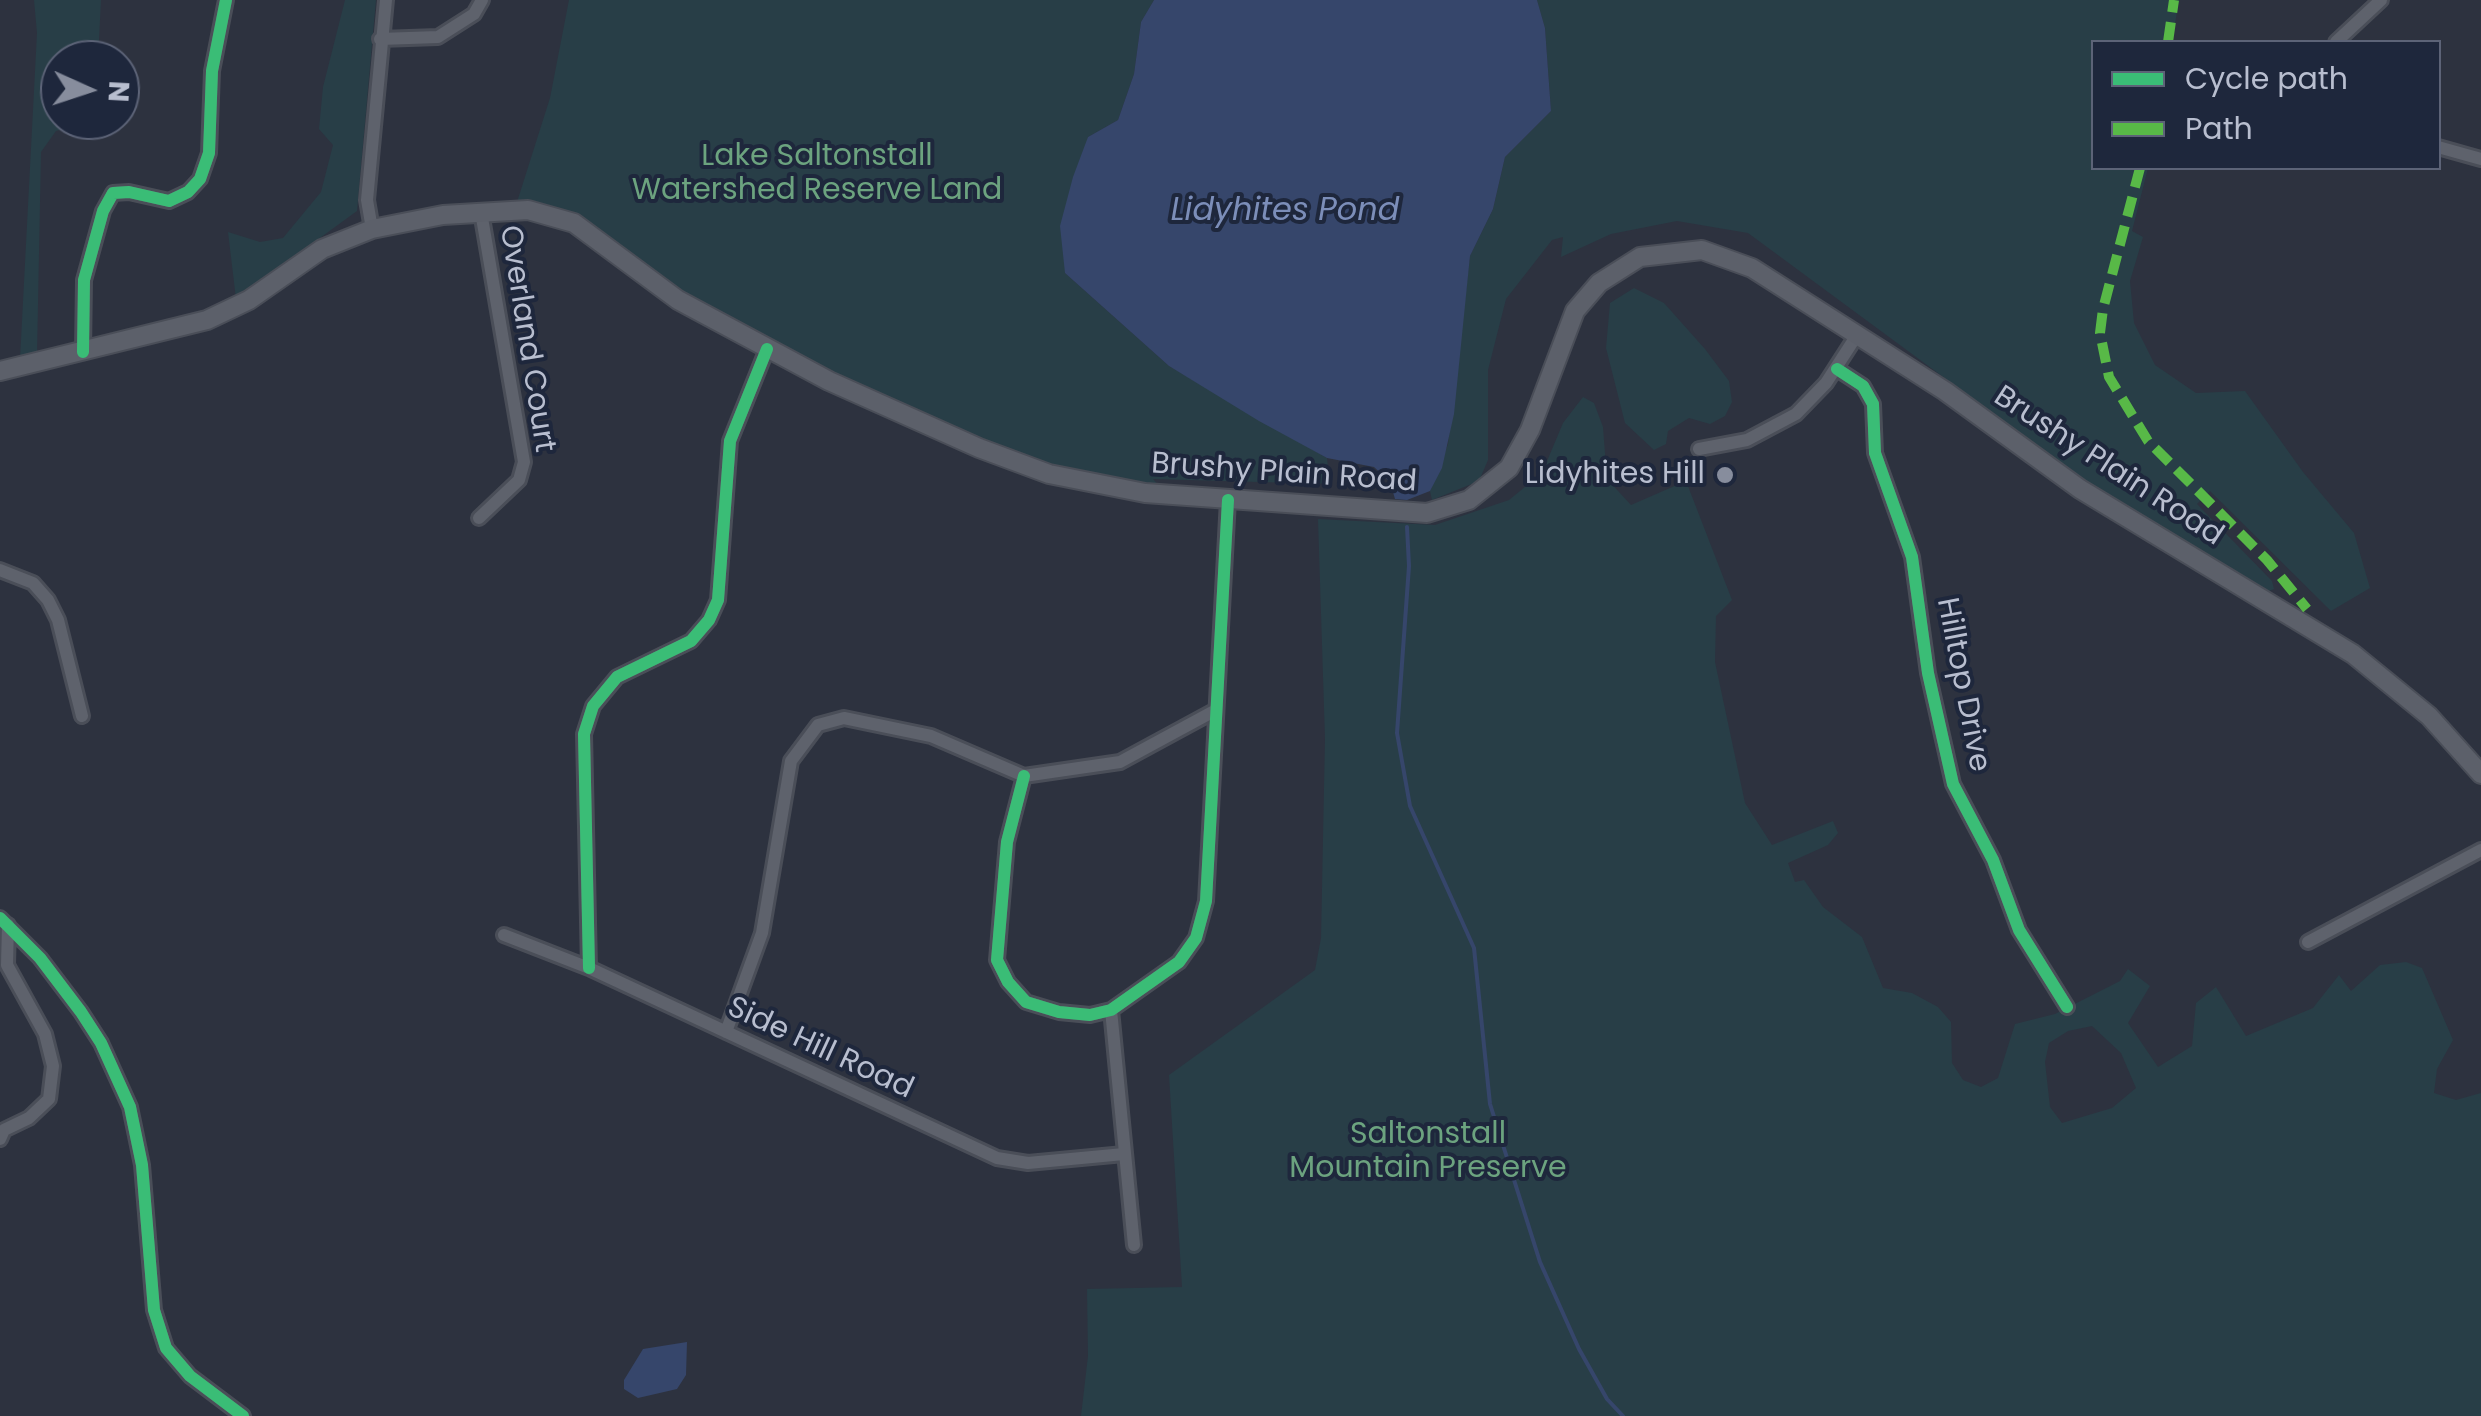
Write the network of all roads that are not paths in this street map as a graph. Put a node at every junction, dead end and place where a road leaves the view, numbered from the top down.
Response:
1 (226, 0) edge
2 (386, 0) edge
3 (482, 0) edge
4 (2373, 3) edge
5 (380, 40) junction
6 (2338, 40) edge
7 (2441, 148) edge
8 (2481, 160) edge
9 (480, 212) junction
10 (372, 229) junction
11 (1858, 335) junction
12 (767, 349) junction
13 (83, 352) junction
14 (1837, 368) junction
15 (0, 371) edge
16 (1699, 449) dead end
17 (1228, 500) junction
18 (480, 518) dead end
19 (0, 570) edge
20 (1216, 710) junction
21 (82, 716) dead end
22 (2481, 774) edge
23 (1024, 776) junction
24 (2481, 850) edge
25 (4, 922) edge
26 (504, 934) dead end
27 (2308, 942) dead end
28 (589, 968) junction
29 (2067, 1007) dead end
30 (1112, 1010) junction
31 (726, 1032) junction
32 (0, 1139) edge
33 (1124, 1154) junction
34 (1134, 1245) dead end
35 (243, 1416) edge

1 - 13 street
2 - 5 street
3 - 5 street
4 - 6 street
5 - 10 street
7 - 8 street
9 - 10 main road, Brushy Plain Road
9 - 12 main road, Brushy Plain Road
9 - 18 street, Overland Court
10 - 13 main road, Brushy Plain Road
11 - 14 street
11 - 17 main road, Brushy Plain Road
11 - 22 main road, Brushy Plain Road
12 - 17 main road, Brushy Plain Road
12 - 28 street
13 - 15 main road, Brushy Plain Road
14 - 16 street
14 - 29 street, Hilltop Drive
17 - 20 street
19 - 21 street
20 - 23 street
20 - 30 street
23 - 30 street
23 - 31 street
24 - 27 street
25 - 32 street
25 - 35 street
26 - 28 street, Side Hill Road
28 - 31 street, Side Hill Road
30 - 33 street
31 - 33 street, Side Hill Road
33 - 34 street

